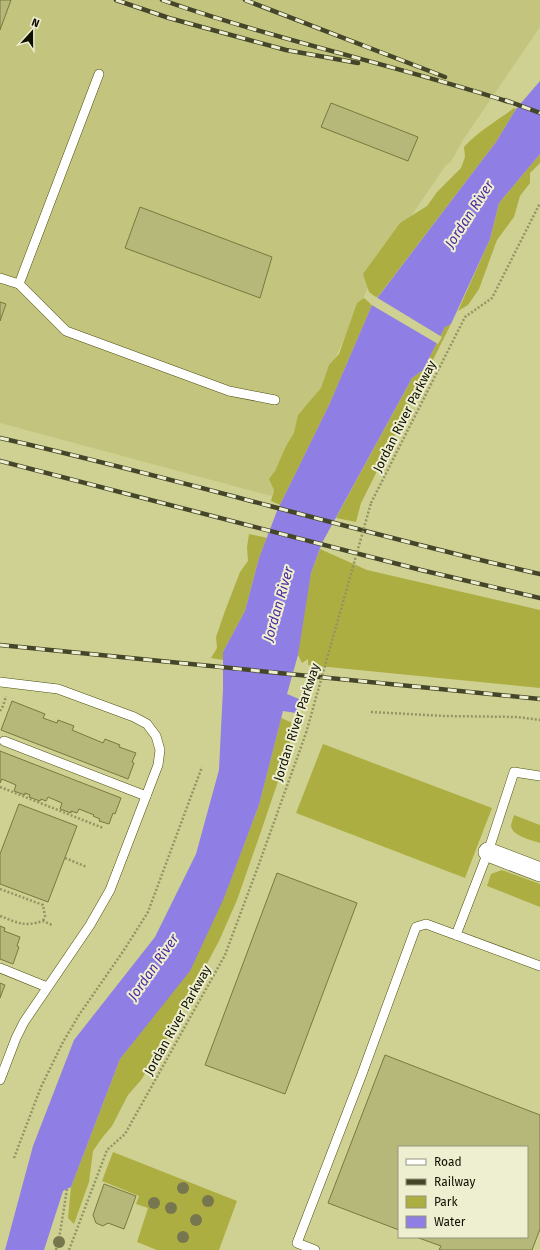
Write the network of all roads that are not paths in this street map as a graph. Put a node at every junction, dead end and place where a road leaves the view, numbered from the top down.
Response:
1 (99, 74) dead end
2 (0, 278) edge
3 (19, 284) junction
4 (274, 400) dead end
5 (0, 682) edge
6 (4, 741) dead end
7 (540, 776) edge
8 (146, 796) junction
9 (488, 852) junction
10 (540, 872) edge
11 (456, 934) junction
12 (540, 966) edge
13 (0, 968) edge
14 (47, 987) junction
15 (0, 1080) edge
16 (315, 1250) edge

1 - 3 lane
2 - 3 lane
3 - 4 lane
5 - 8 lane
6 - 8 lane
7 - 9 lane
8 - 14 lane
9 - 10 street
9 - 11 lane
11 - 12 lane
11 - 16 lane
13 - 14 lane
14 - 15 lane

